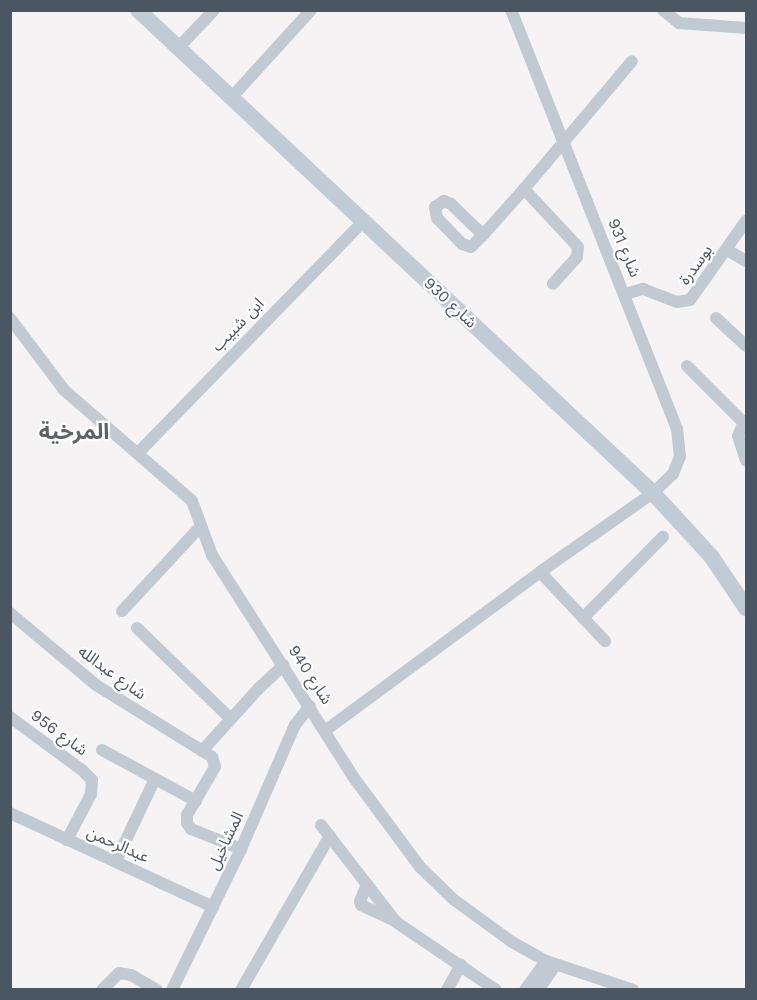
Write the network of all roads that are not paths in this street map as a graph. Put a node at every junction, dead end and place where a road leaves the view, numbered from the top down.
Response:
1 (138, 10) edge
2 (214, 10) edge
3 (311, 10) edge
4 (511, 10) edge
5 (663, 10) edge
6 (747, 28) edge
7 (178, 48) junction
8 (632, 61) dead end
9 (231, 98) junction
10 (563, 143) junction
11 (524, 189) junction
12 (747, 221) edge
13 (363, 222) junction
14 (483, 235) dead end
15 (727, 250) junction
16 (747, 261) edge
17 (553, 284) dead end
18 (625, 294) junction
19 (10, 318) edge
20 (717, 318) dead end
21 (747, 346) edge
22 (687, 366) dead end
23 (745, 424) edge
24 (138, 453) junction
25 (747, 461) edge
26 (653, 493) junction
27 (200, 526) junction
28 (663, 537) dead end
29 (540, 572) junction
30 (747, 608) edge
31 (122, 611) dead end
32 (10, 613) edge
33 (583, 618) junction
34 (137, 628) dead end
35 (605, 641) dead end
36 (284, 664) junction
37 (310, 706) junction
38 (10, 717) edge
39 (230, 718) junction
40 (326, 730) junction
41 (102, 750) dead end
42 (202, 751) junction
43 (156, 779) junction
44 (196, 801) junction
45 (10, 813) edge
46 (321, 825) dead end
47 (330, 836) junction
48 (67, 840) junction
49 (241, 849) junction
50 (116, 861) junction
51 (368, 884) junction
52 (213, 907) junction
53 (396, 922) junction
54 (551, 963) junction
55 (461, 965) junction
56 (102, 990) edge
57 (157, 990) edge
58 (172, 990) edge
59 (241, 990) edge
60 (447, 990) edge
61 (496, 990) edge
62 (525, 990) edge
63 (537, 990) edge
64 (633, 990) edge

1 - 7 street, شارع 930
2 - 7 street
3 - 9 street
4 - 10 street, شارع 931
5 - 6 street
7 - 9 street, شارع 930
8 - 10 street
9 - 13 street, شارع 930
10 - 11 street
10 - 18 street, شارع 931
11 - 14 street
11 - 17 street
12 - 15 street, بوسدرة
13 - 24 street, ابن شبيب
13 - 26 street, شارع 930
15 - 16 street
15 - 18 street, بوسدرة
18 - 26 street, شارع 931
19 - 24 street, شارع 940
20 - 21 street
22 - 23 street
23 - 25 street
24 - 27 street, شارع 940
26 - 29 street, شارع 931
26 - 30 street, شارع 930
27 - 31 street
27 - 36 street, شارع 940
28 - 33 street
29 - 33 street
29 - 40 street, شارع 931
32 - 42 street, شارع عبدالله
33 - 35 street
34 - 39 street
36 - 37 street, شارع 940
36 - 39 street
37 - 40 street, شارع 940
37 - 49 street, المشاخيل
38 - 48 street, شارع 956
39 - 42 street
40 - 54 street, شارع 940
41 - 43 street
42 - 44 street
43 - 44 street
43 - 50 street
44 - 49 street
45 - 48 street, عبدالرحمن
46 - 47 street
47 - 51 street
47 - 59 street
48 - 50 street, عبدالرحمن
49 - 52 street, المشاخيل
50 - 52 street, عبدالرحمن
51 - 53 street
51 - 53 street
52 - 58 street, المشاخيل
53 - 55 street
54 - 62 street
54 - 63 street
54 - 64 street, شارع 940
55 - 60 street
55 - 61 street
56 - 57 street

